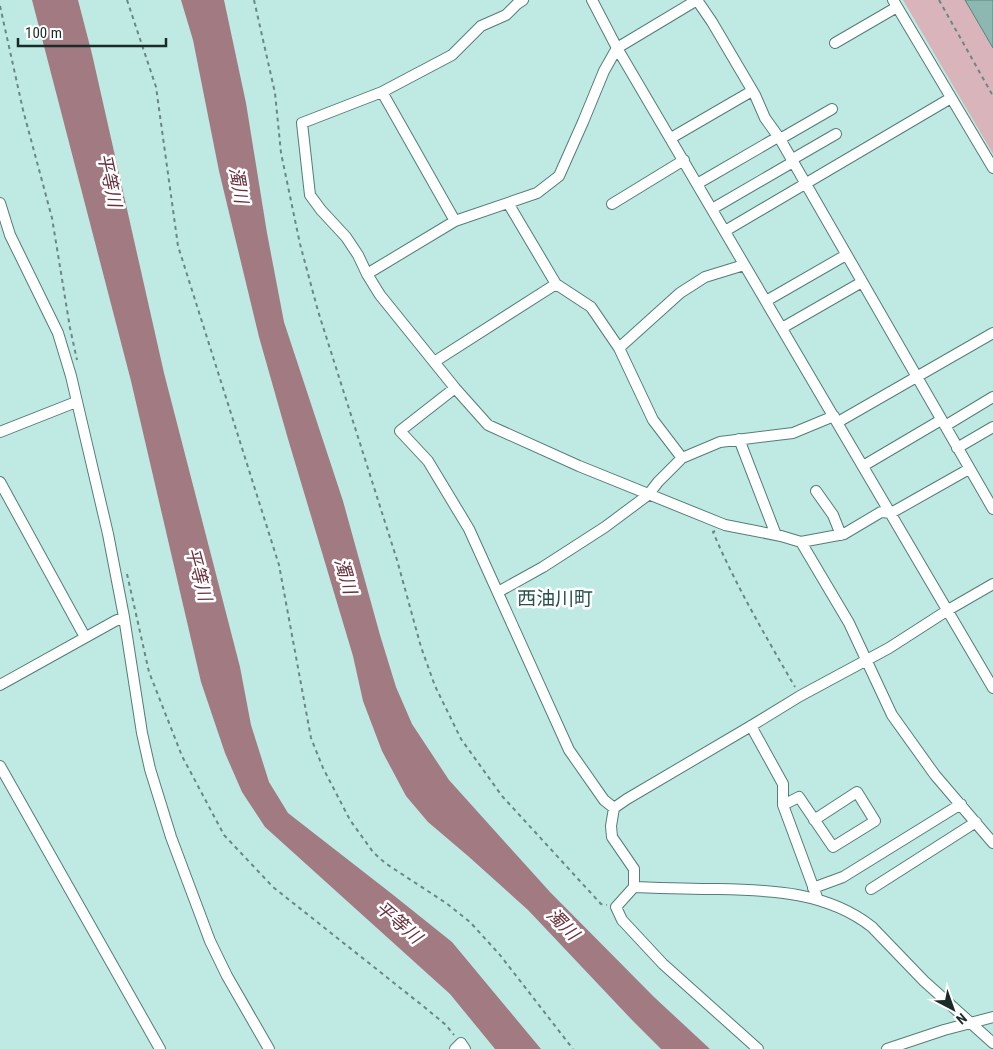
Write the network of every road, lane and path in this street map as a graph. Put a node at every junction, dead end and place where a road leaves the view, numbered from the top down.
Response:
1 (127, 0) edge
2 (254, 0) edge
3 (523, 0) edge
4 (592, 0) edge
5 (697, 0) edge
6 (939, 0) edge
7 (895, 4) edge
8 (0, 6) edge
9 (835, 43) dead end
10 (618, 48) junction
11 (752, 91) junction
12 (382, 92) junction
13 (993, 96) edge
14 (951, 98) junction
15 (832, 109) dead end
16 (836, 134) dead end
17 (671, 138) junction
18 (779, 138) junction
19 (684, 160) junction
20 (792, 161) junction
21 (993, 168) edge
22 (698, 184) junction
23 (805, 184) junction
24 (0, 203) edge
25 (508, 203) junction
26 (612, 204) dead end
27 (712, 209) junction
28 (455, 221) junction
29 (725, 231) junction
30 (846, 255) junction
31 (744, 264) junction
32 (368, 274) junction
33 (862, 282) junction
34 (556, 284) junction
35 (766, 301) junction
36 (782, 328) junction
37 (993, 333) edge
38 (619, 348) junction
39 (434, 362) junction
40 (79, 366) dead end
41 (917, 377) junction
42 (455, 388) junction
43 (993, 398) edge
44 (76, 402) junction
45 (836, 419) junction
46 (943, 423) junction
47 (993, 428) edge
48 (0, 432) edge
49 (739, 440) junction
50 (957, 448) junction
51 (682, 458) junction
52 (863, 466) junction
53 (969, 469) junction
54 (0, 482) edge
55 (816, 491) dead end
56 (648, 495) junction
57 (993, 509) edge
58 (891, 513) junction
59 (716, 529) dead end
60 (776, 535) junction
61 (841, 535) junction
62 (801, 542) junction
63 (125, 567) dead end
64 (993, 584) edge
65 (498, 592) junction
66 (948, 610) junction
67 (124, 617) junction
68 (85, 637) junction
69 (867, 659) junction
70 (0, 685) edge
71 (992, 686) edge
72 (800, 696) junction
73 (752, 726) junction
74 (0, 766) edge
75 (961, 804) junction
76 (783, 805) junction
77 (614, 808) junction
78 (814, 820) junction
79 (976, 822) junction
80 (993, 843) edge
81 (634, 887) junction
82 (813, 888) junction
83 (871, 889) dead end
84 (818, 900) junction
85 (616, 907) junction
86 (993, 1017) edge
87 (969, 1022) junction
88 (993, 1043) edge
89 (460, 1047) edge
90 (160, 1049) edge
91 (269, 1049) edge
92 (573, 1049) edge
93 (758, 1049) edge
94 (887, 1049) edge

1 - 92 path
2 - 85 path
3 - 12 street
4 - 10 street
5 - 10 street
5 - 11 street
6 - 13 path
7 - 9 street
7 - 14 street
8 - 40 path
10 - 17 street
10 - 25 street
11 - 17 street
11 - 18 street
12 - 28 street
12 - 32 street
14 - 21 street
14 - 23 street
15 - 18 street
16 - 20 street
17 - 19 street
18 - 20 street
18 - 22 street
19 - 22 street
19 - 26 street
20 - 23 street
20 - 27 street
22 - 27 street
23 - 29 street
23 - 30 street
24 - 44 street
25 - 28 street
25 - 34 street
27 - 29 street
28 - 32 street
29 - 31 street
30 - 33 street
30 - 35 street
31 - 35 street
31 - 38 street
32 - 39 street
33 - 36 street
33 - 41 street
34 - 38 street
34 - 39 street
35 - 36 street
36 - 45 street
37 - 41 street
38 - 51 street
39 - 42 street
41 - 45 street
41 - 46 street
42 - 56 street
42 - 65 street
43 - 46 street
44 - 48 street
44 - 67 street
45 - 49 street
45 - 52 street
46 - 50 street
46 - 52 street
47 - 50 street
49 - 51 street
49 - 60 street
50 - 53 street
51 - 56 street
52 - 58 street
53 - 57 street
53 - 58 street
54 - 68 street
55 - 61 street
56 - 60 street
56 - 65 street
58 - 61 street
58 - 66 street
59 - 72 path
60 - 62 street
61 - 62 street
62 - 69 street
63 - 89 path
64 - 66 street
65 - 77 street
66 - 69 street
66 - 71 street
67 - 68 street
67 - 91 street
68 - 70 street
69 - 72 street
69 - 75 street
72 - 73 street
73 - 76 street
73 - 77 street
74 - 90 street
75 - 79 street
75 - 82 street
76 - 78 street
76 - 82 street
77 - 81 street
78 - 78 street
79 - 80 street
79 - 83 street
81 - 84 street
81 - 85 street
82 - 84 street
84 - 87 street
85 - 93 street
86 - 87 street
87 - 88 street
87 - 94 street

